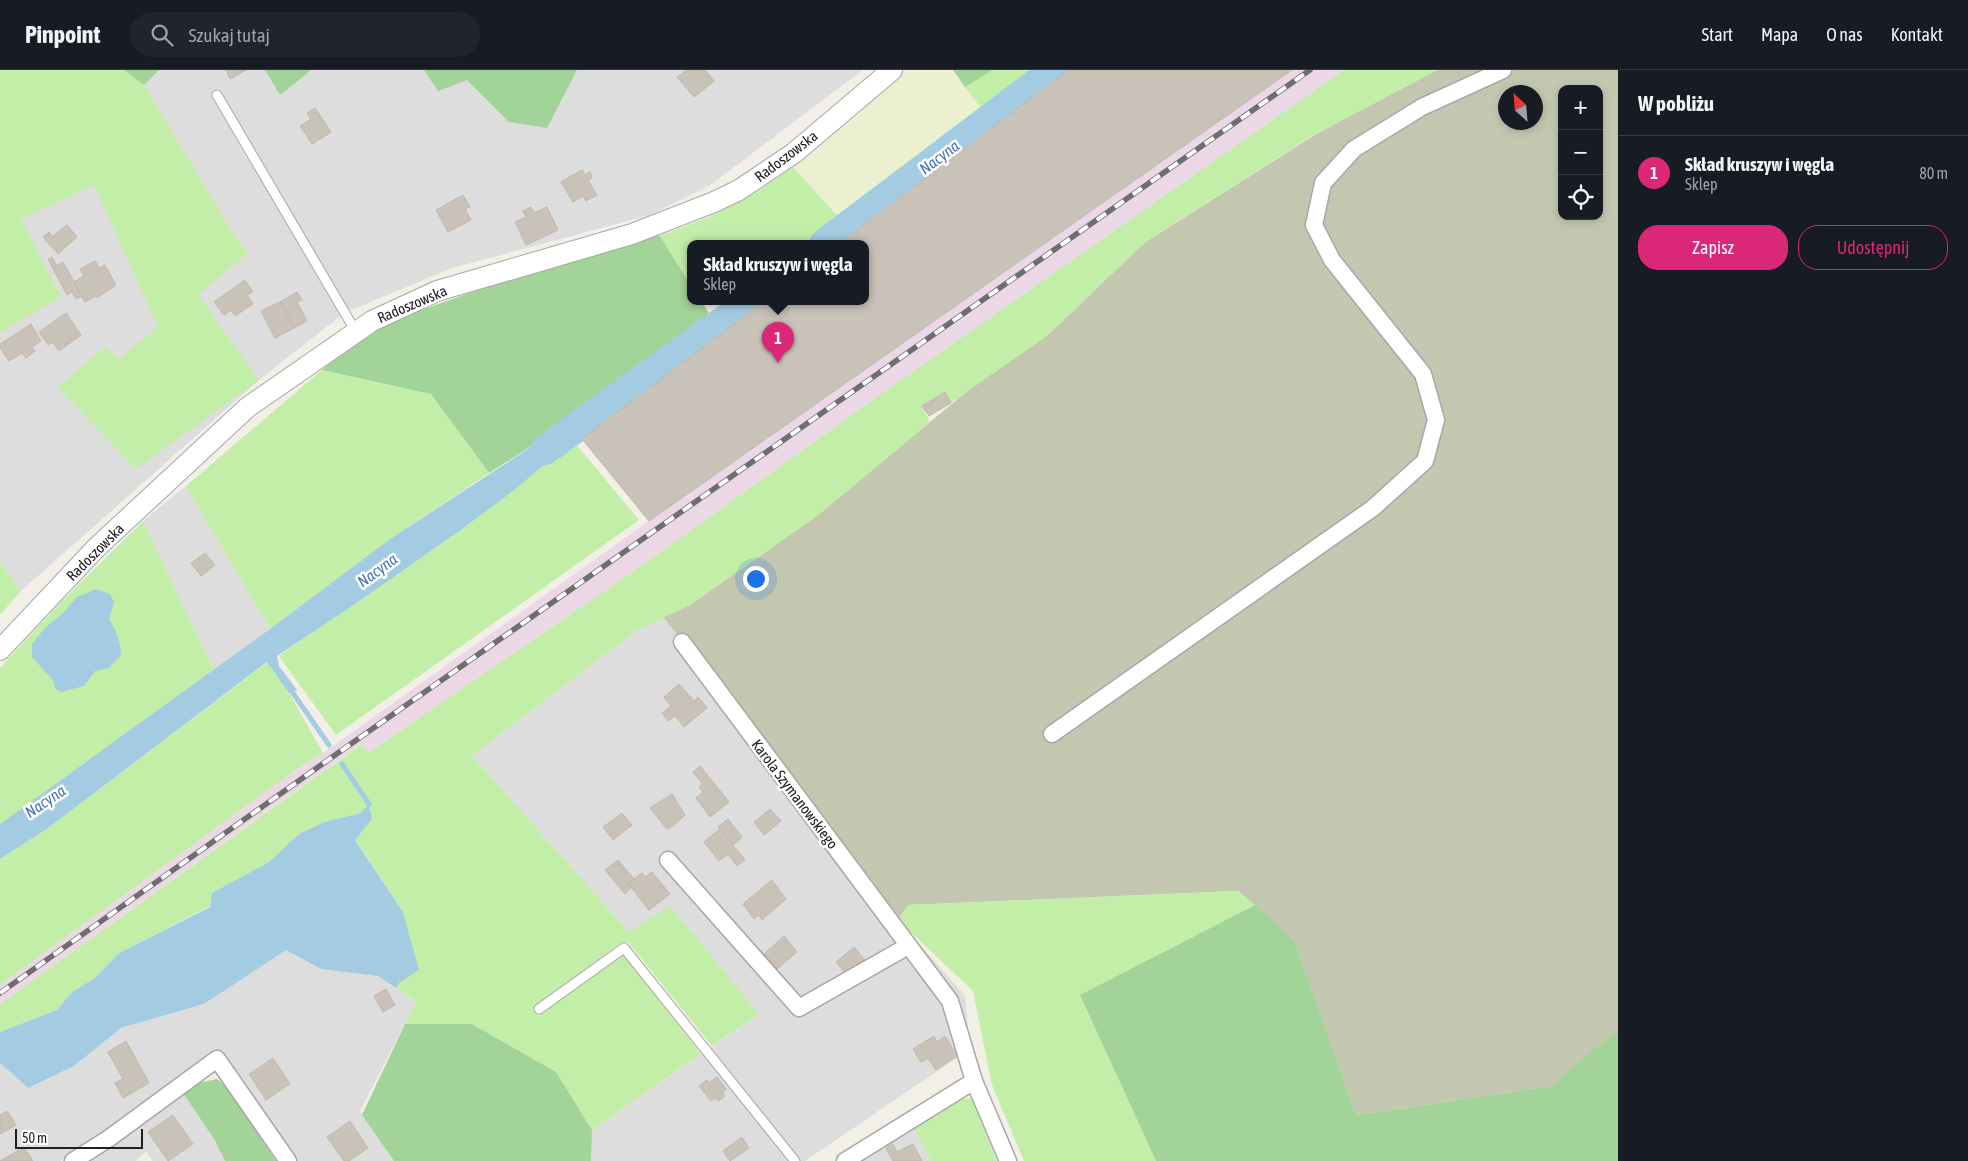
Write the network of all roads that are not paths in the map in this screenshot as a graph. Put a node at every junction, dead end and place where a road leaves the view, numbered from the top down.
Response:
1 (892, 70) edge
2 (1503, 70) edge
3 (217, 95) dead end
4 (356, 332) junction
5 (682, 642) dead end
6 (0, 650) edge
7 (1052, 734) dead end
8 (668, 860) dead end
9 (908, 946) junction
10 (539, 1009) dead end
11 (974, 1081) junction
12 (73, 1161) edge
13 (288, 1161) edge
14 (795, 1161) edge
15 (845, 1161) edge
16 (1008, 1161) edge

1 - 4 street, Radoszowska
2 - 7 street
3 - 4 lane
4 - 6 street, Radoszowska
5 - 9 street, Karola Szymanowskiego
8 - 9 street
9 - 11 street, Karola Szymanowskiego
10 - 14 lane
11 - 15 street
11 - 16 street, Karola Szymanowskiego
12 - 13 street

